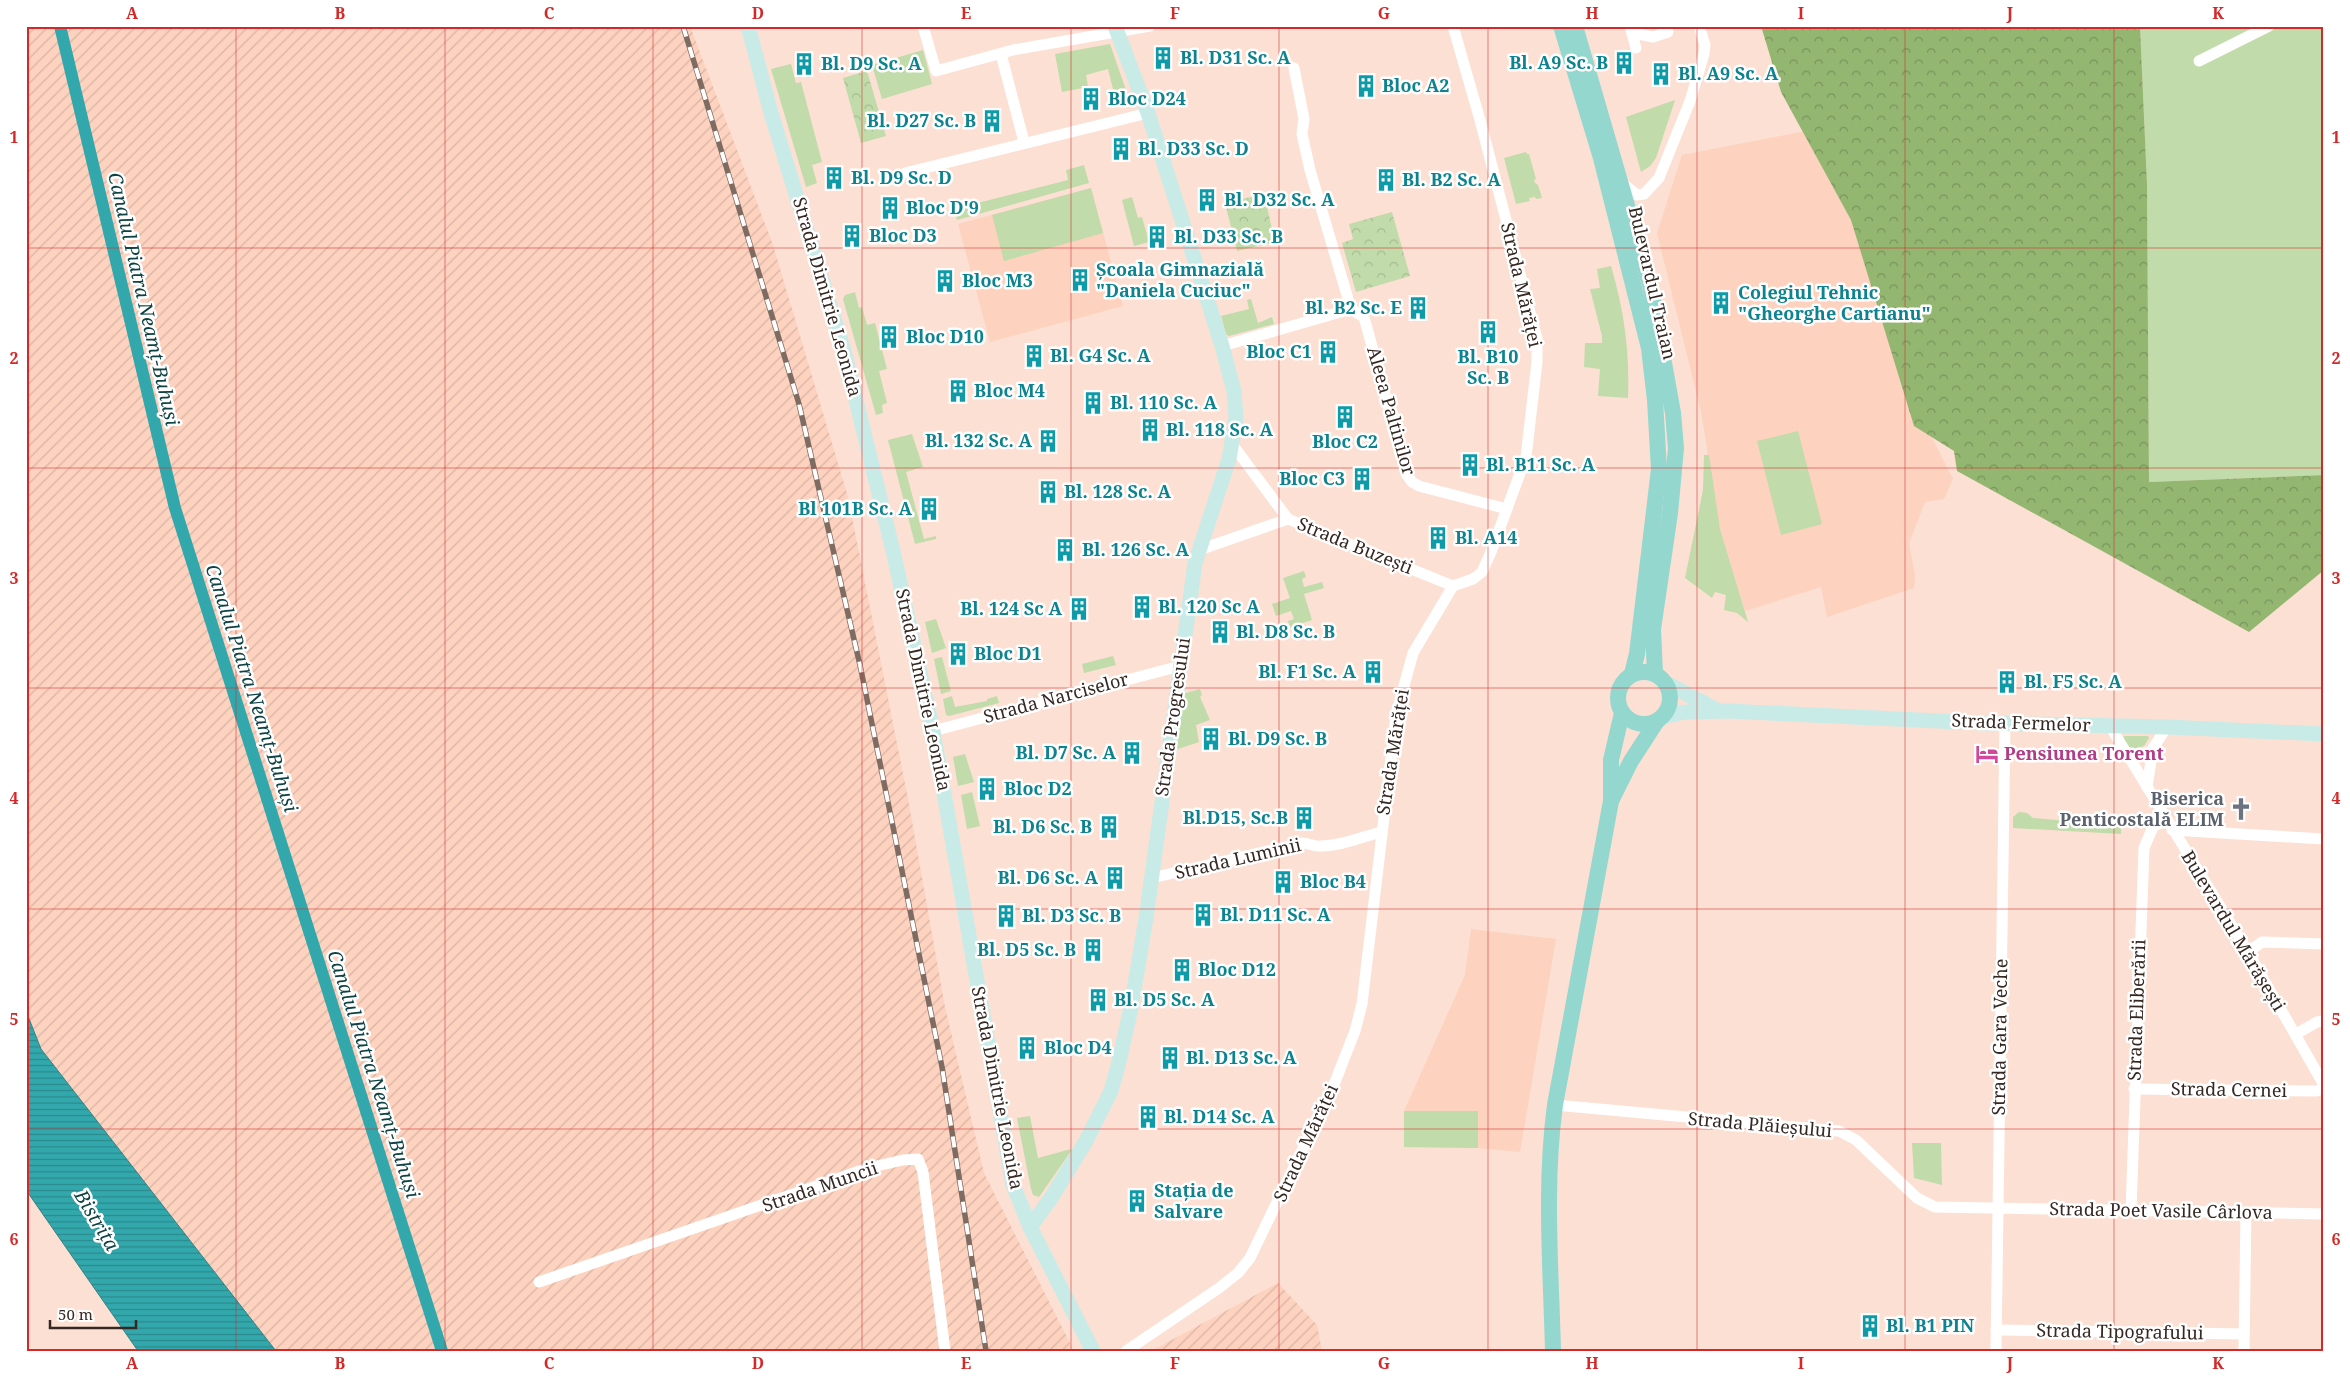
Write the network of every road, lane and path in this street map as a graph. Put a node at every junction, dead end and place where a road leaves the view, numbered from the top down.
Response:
1 (923, 26) edge
2 (1150, 26) edge
3 (1453, 26) edge
4 (1561, 26) edge
5 (1575, 26) edge
6 (1630, 26) edge
7 (1635, 26) edge
8 (1699, 26) edge
9 (2269, 26) edge
10 (750, 27) edge
11 (1116, 29) edge
12 (1668, 32) dead end
13 (1636, 48) dead end
14 (1002, 54) junction
15 (2199, 60) dead end
16 (1294, 68) dead end
17 (1148, 113) junction
18 (1024, 142) junction
19 (905, 173) dead end
20 (1621, 182) junction
21 (1351, 309) junction
22 (1222, 346) junction
23 (1232, 444) junction
24 (1507, 509) junction
25 (1288, 519) junction
26 (1199, 550) junction
27 (1453, 586) junction
28 (1180, 666) junction
29 (1632, 674) junction
30 (1661, 678) junction
31 (1719, 711) junction
32 (1622, 713) junction
33 (1659, 719) junction
34 (2006, 724) junction
35 (2110, 726) junction
36 (2167, 727) junction
37 (932, 731) junction
38 (2324, 734) edge
39 (2147, 787) junction
40 (1611, 801) junction
41 (2166, 820) junction
42 (2172, 830) junction
43 (1381, 832) junction
44 (2324, 839) edge
45 (1152, 878) junction
46 (2324, 944) edge
47 (2248, 952) junction
48 (2324, 1021) edge
49 (2296, 1034) junction
50 (2324, 1087) edge
51 (2134, 1089) junction
52 (1554, 1105) junction
53 (1998, 1210) junction
54 (2131, 1210) junction
55 (2246, 1212) junction
56 (2324, 1214) edge
57 (1030, 1227) junction
58 (539, 1282) dead end
59 (1996, 1330) junction
60 (2244, 1334) junction
61 (945, 1351) edge
62 (1093, 1351) edge
63 (1126, 1351) edge
64 (1553, 1351) edge
65 (1996, 1351) edge
66 (2244, 1351) edge

1 - 14 street
2 - 11 street
3 - 24 street, Strada Mărăței
4 - 29 main road, Bulevardul Traian
5 - 20 main road, Bulevardul Traian
6 - 13 street
7 - 12 street
8 - 20 street
9 - 15 street
10 - 37 street, Strada Dimitrie Leonida
11 - 14 street
11 - 17 street, Strada Progresului
14 - 18 street
16 - 21 street, Aleea Paltinilor
17 - 18 street
17 - 22 street, Strada Progresului
18 - 19 street
20 - 30 main road, Bulevardul Traian
21 - 22 street
21 - 24 street, Aleea Paltinilor
22 - 23 street, Strada Progresului
23 - 25 street, Strada Buzești
23 - 26 street, Strada Progresului
24 - 27 street, Strada Mărăței
25 - 26 street
25 - 27 street, Strada Buzești
26 - 28 street, Strada Progresului
27 - 43 street, Strada Mărăței
28 - 37 street, Strada Narciselor
28 - 45 street, Strada Progresului
29 - 30 main road
29 - 32 main road
30 - 31 street, Strada Fermelor
30 - 33 main road
31 - 33 street, Strada Fermelor
31 - 34 street, Strada Fermelor
32 - 33 main road
32 - 40 main road
33 - 40 main road
34 - 35 street, Strada Fermelor
34 - 53 street, Strada Gara Veche
35 - 36 street, Strada Fermelor
35 - 39 street, Bulevardul Mărășești
36 - 38 street, Strada Fermelor
36 - 39 street
37 - 57 street, Strada Dimitrie Leonida
39 - 41 street, Bulevardul Mărășești
40 - 52 main road
41 - 42 street, Bulevardul Mărășești
41 - 51 street, Strada Eliberării
42 - 44 street
42 - 47 street, Bulevardul Mărășești
43 - 45 street, Strada Luminii
43 - 63 street, Strada Mărăței
45 - 57 street, Strada Progresului
46 - 47 street
47 - 49 street, Bulevardul Mărășești
48 - 49 street
49 - 50 street, Bulevardul Mărășești
50 - 51 street, Strada Cernei
51 - 54 street, Strada Eliberării
52 - 53 street, Strada Plăieșului
52 - 64 main road
53 - 54 street, Strada Poet Vasile Cârlova
53 - 59 street, Strada Gara Veche
54 - 55 street, Strada Poet Vasile Cârlova
55 - 56 street, Strada Poet Vasile Cârlova
55 - 60 street
57 - 62 street, Strada Dimitrie Leonida
58 - 61 street, Strada Muncii
59 - 60 street, Strada Tipografului
59 - 65 street, Strada Gara Veche
60 - 66 street

